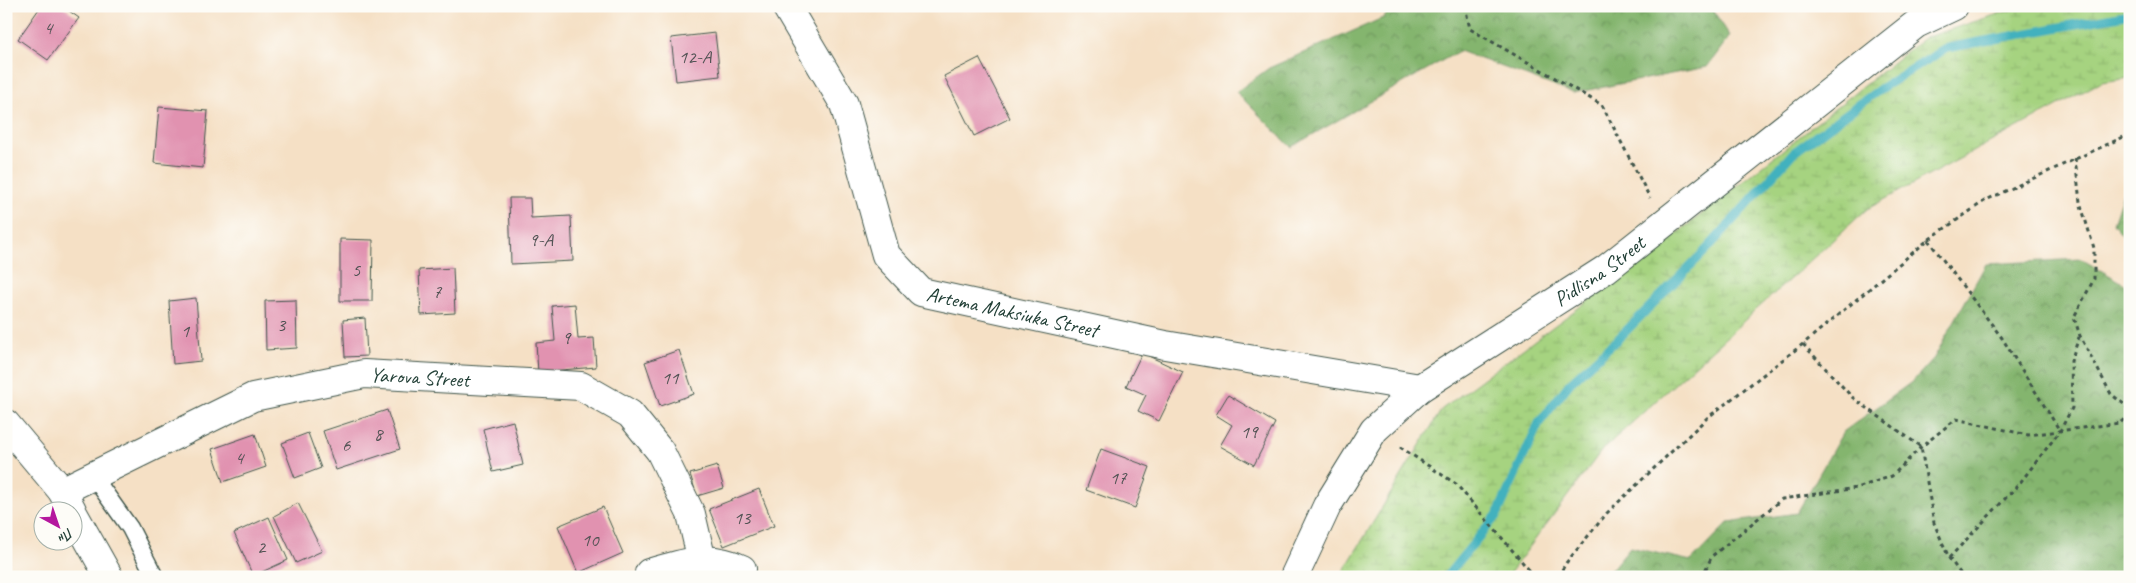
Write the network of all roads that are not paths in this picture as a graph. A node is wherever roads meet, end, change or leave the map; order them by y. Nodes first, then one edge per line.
1 (786, 6) edge
2 (1954, 6) edge
3 (1420, 388) junction
4 (6, 424) edge
5 (93, 476) junction
6 (66, 500) edge
7 (72, 500) edge
8 (82, 528) edge
9 (702, 561) junction
10 (742, 569) dead end
11 (649, 573) dead end
12 (109, 577) edge
13 (155, 577) edge
14 (1294, 577) edge

1 - 3 street, Artema Maksiuka Street
2 - 3 street, Pidlisna Street
3 - 14 street, Pidlisna Street
4 - 6 street
5 - 7 street, Yarova Street
5 - 9 street, Yarova Street
5 - 13 lane
8 - 12 street
9 - 10 street
9 - 11 street

